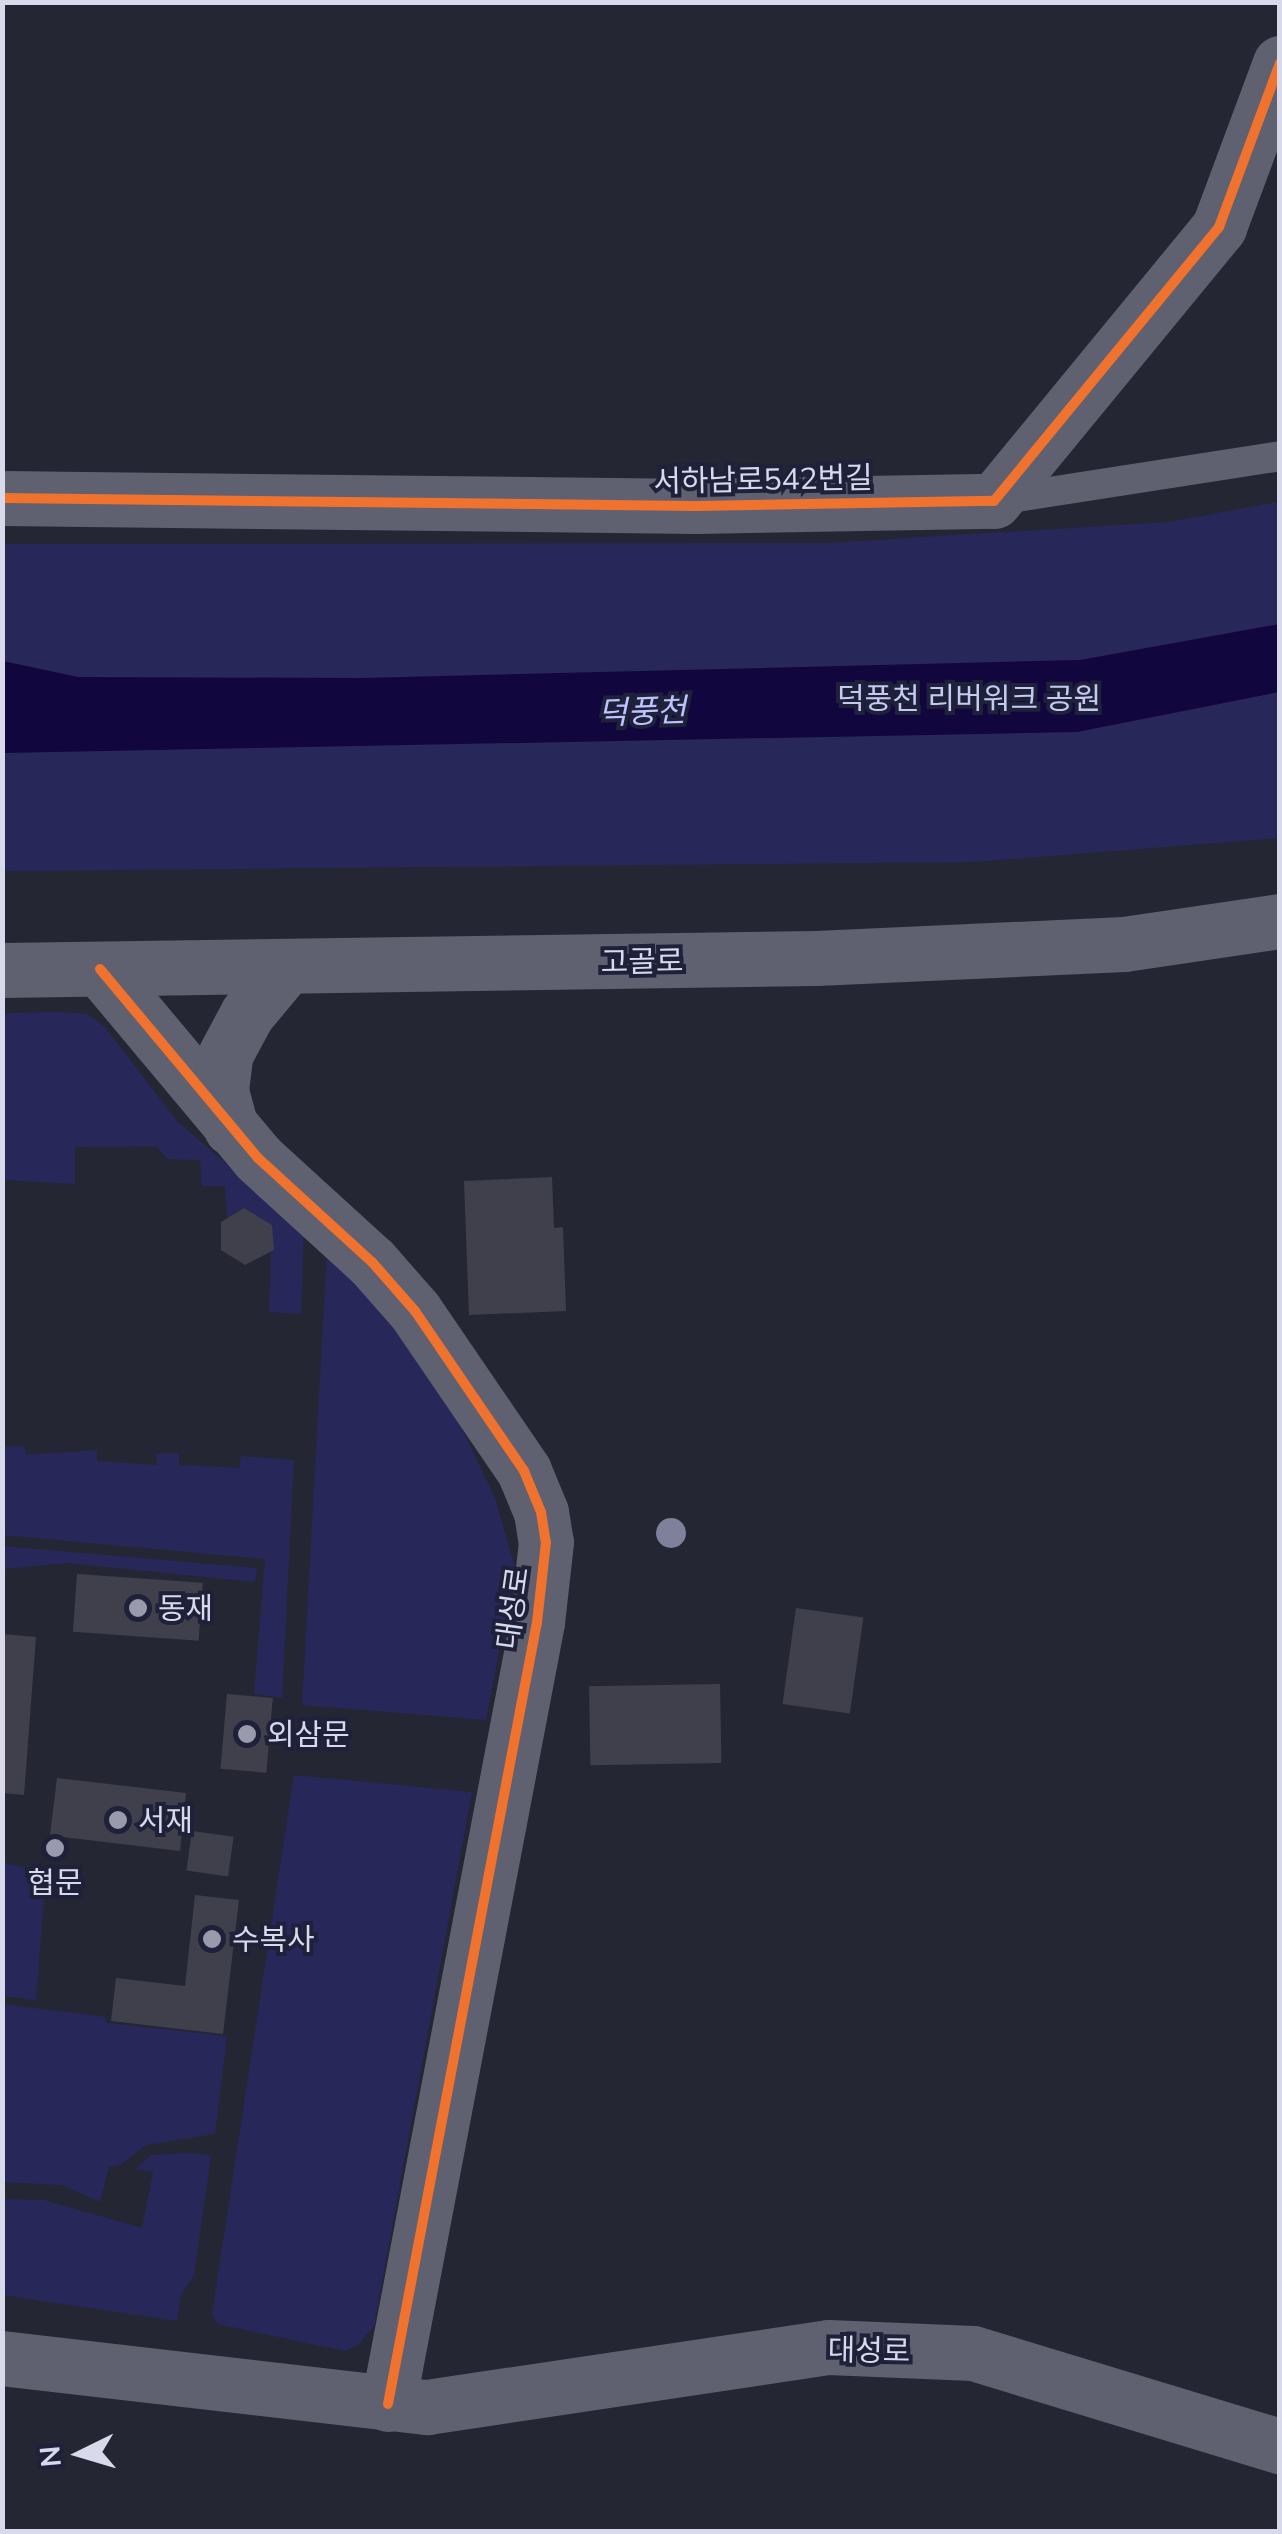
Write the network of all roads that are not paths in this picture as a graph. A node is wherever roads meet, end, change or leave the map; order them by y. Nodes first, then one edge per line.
1 (1280, 62) edge
2 (1280, 456) edge
3 (2, 498) edge
4 (994, 501) junction
5 (1280, 921) edge
6 (287, 966) junction
7 (100, 969) junction
8 (2, 970) edge
9 (231, 1128) junction
10 (2, 2358) edge
11 (388, 2404) junction
12 (1280, 2446) edge

1 - 4 street
2 - 4 lane
3 - 4 street, 서하남로542번길
5 - 6 street, 고골로
6 - 7 street, 고골로
6 - 9 street
7 - 8 street, 고골로
7 - 9 street, 대성로
9 - 11 street, 대성로
10 - 11 street, 대성로
11 - 12 street, 대성로

